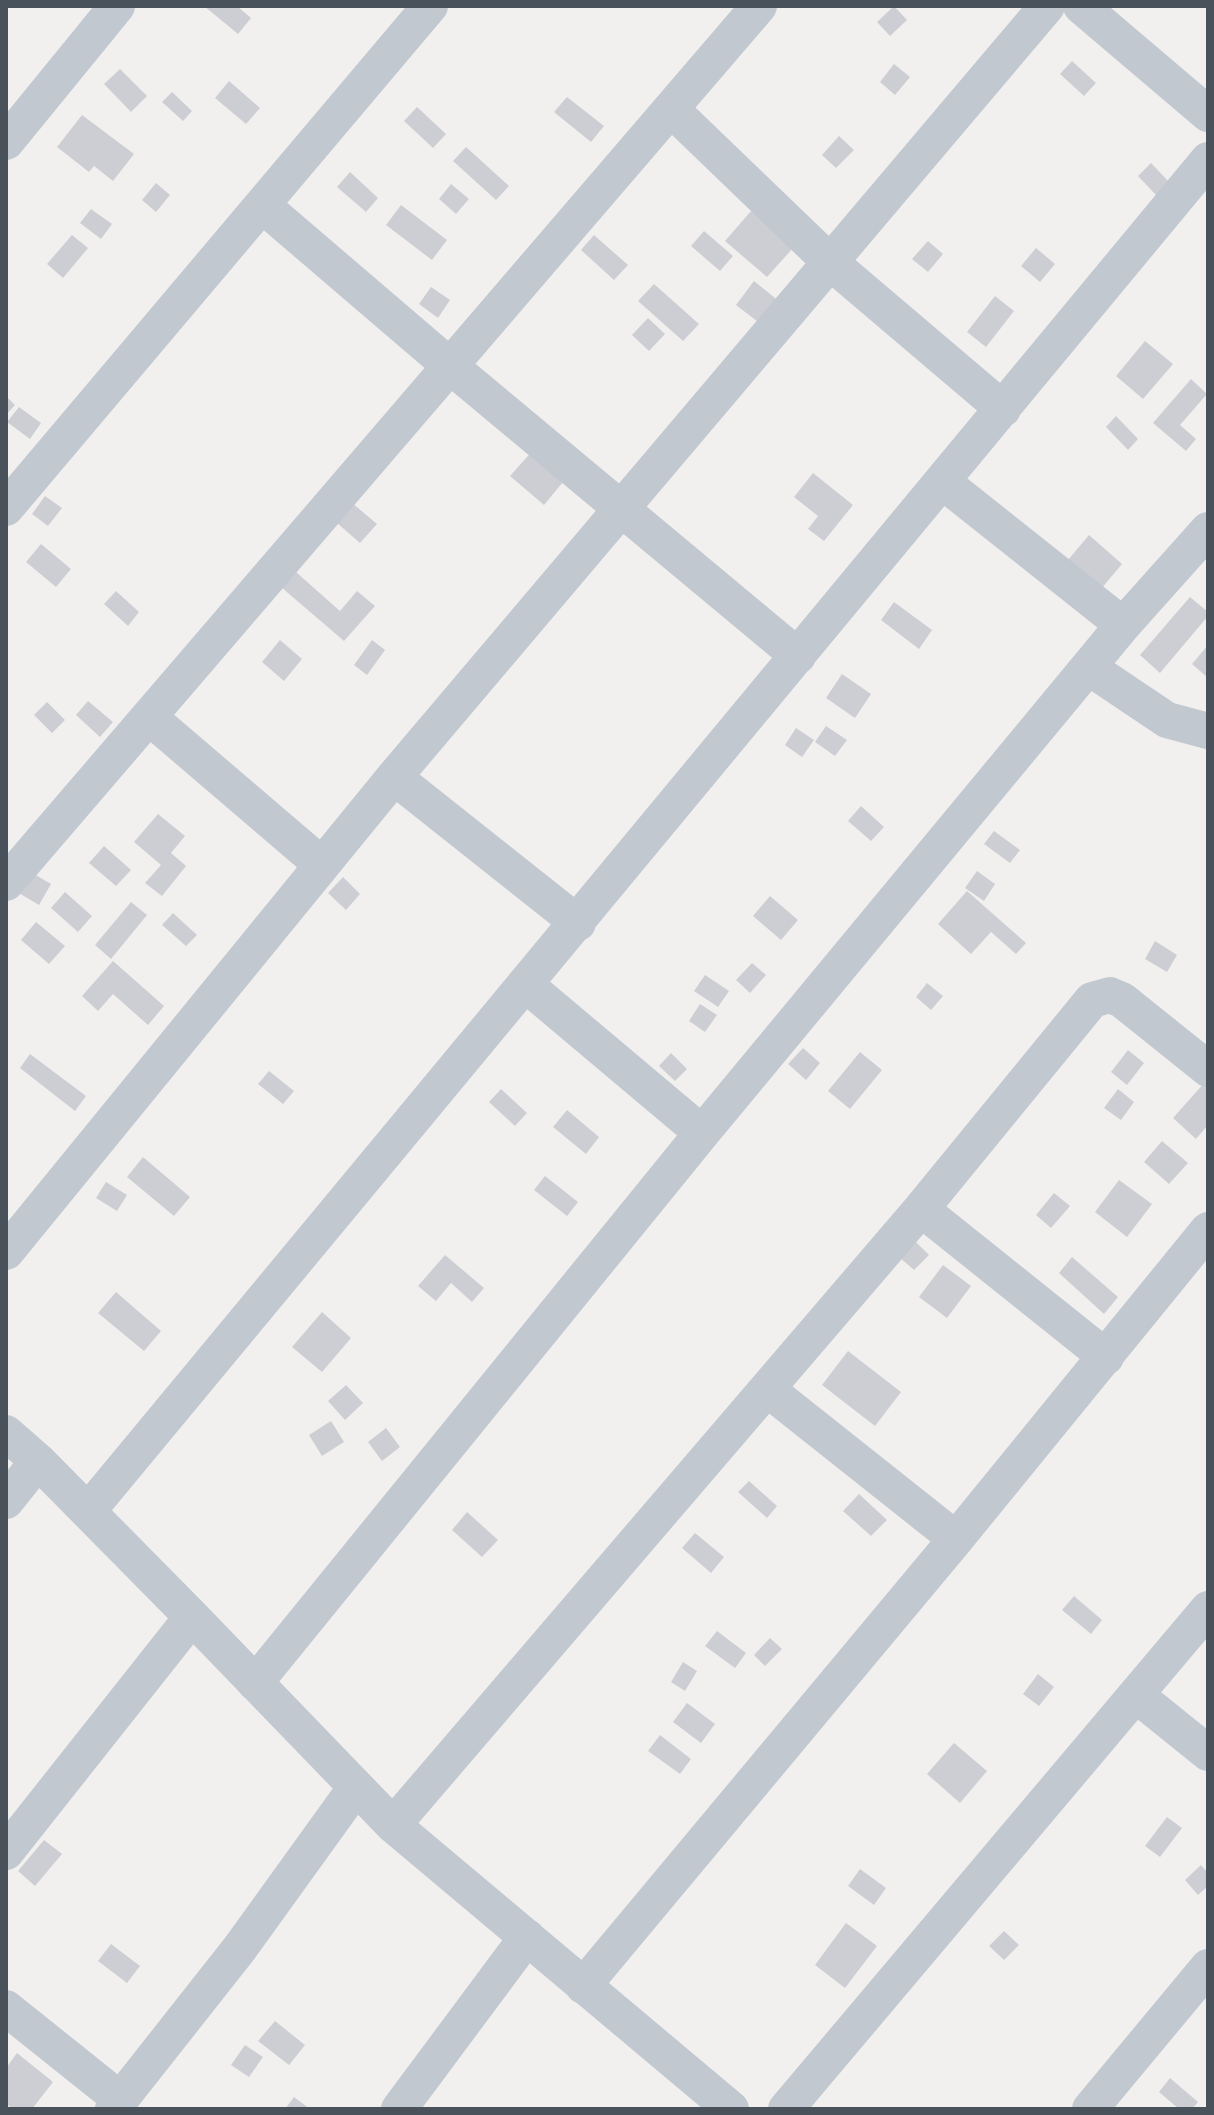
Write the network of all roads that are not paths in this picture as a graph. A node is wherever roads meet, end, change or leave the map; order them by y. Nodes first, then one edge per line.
1 (117, 6) edge
2 (430, 6) edge
3 (759, 6) edge
4 (1047, 6) edge
5 (1081, 6) edge
6 (671, 109) junction
7 (1208, 114) edge
8 (6, 142) edge
9 (1208, 160) edge
10 (262, 205) junction
11 (830, 262) junction
12 (450, 366) junction
13 (1003, 409) junction
14 (943, 482) junction
15 (6, 508) edge
16 (621, 509) junction
17 (1208, 530) edge
18 (1123, 625) junction
19 (798, 656) junction
20 (1088, 667) junction
21 (149, 717) junction
22 (1208, 731) edge
23 (394, 777) junction
24 (322, 865) junction
25 (6, 883) edge
26 (578, 923) junction
27 (525, 984) junction
28 (1208, 1069) edge
29 (702, 1133) junction
30 (921, 1209) junction
31 (1208, 1230) edge
32 (6, 1252) edge
33 (1106, 1357) junction
34 (767, 1389) junction
35 (6, 1433) edge
36 (38, 1461) junction
37 (6, 1501) edge
38 (88, 1511) junction
39 (956, 1539) junction
40 (1208, 1609) edge
41 (192, 1617) junction
42 (255, 1683) junction
43 (1136, 1695) junction
44 (1208, 1753) edge
45 (356, 1787) junction
46 (393, 1825) junction
47 (6, 1852) edge
48 (527, 1937) junction
49 (1208, 1967) edge
50 (583, 1986) junction
51 (6, 2008) edge
52 (710, 2102) edge
53 (117, 2104) edge
54 (399, 2109) edge
55 (786, 2109) edge
56 (1090, 2109) edge

1 - 8 street
2 - 10 street
3 - 6 street
4 - 11 street
5 - 7 street
6 - 11 street
6 - 12 street
9 - 13 street
10 - 12 street
10 - 15 street
11 - 13 street
11 - 16 street
12 - 16 street
12 - 21 street
13 - 14 street
14 - 18 street
14 - 19 street
16 - 19 street
16 - 23 street
17 - 18 street
18 - 20 street
19 - 26 street
20 - 22 street
20 - 29 street
21 - 24 street
21 - 25 street
23 - 24 street
23 - 26 street
24 - 32 street
26 - 27 street
27 - 29 street
27 - 38 street
28 - 30 street
29 - 42 street
30 - 33 street
30 - 34 street
31 - 33 street
33 - 39 street
34 - 39 street
34 - 46 street
35 - 36 street
36 - 37 street
36 - 38 street
38 - 41 street
39 - 50 street
40 - 43 street
41 - 42 street
41 - 47 street
42 - 45 street
43 - 44 street
43 - 55 street
45 - 46 street
45 - 53 street
46 - 48 street
48 - 50 street
48 - 54 street
49 - 56 street
50 - 52 street
51 - 53 street

